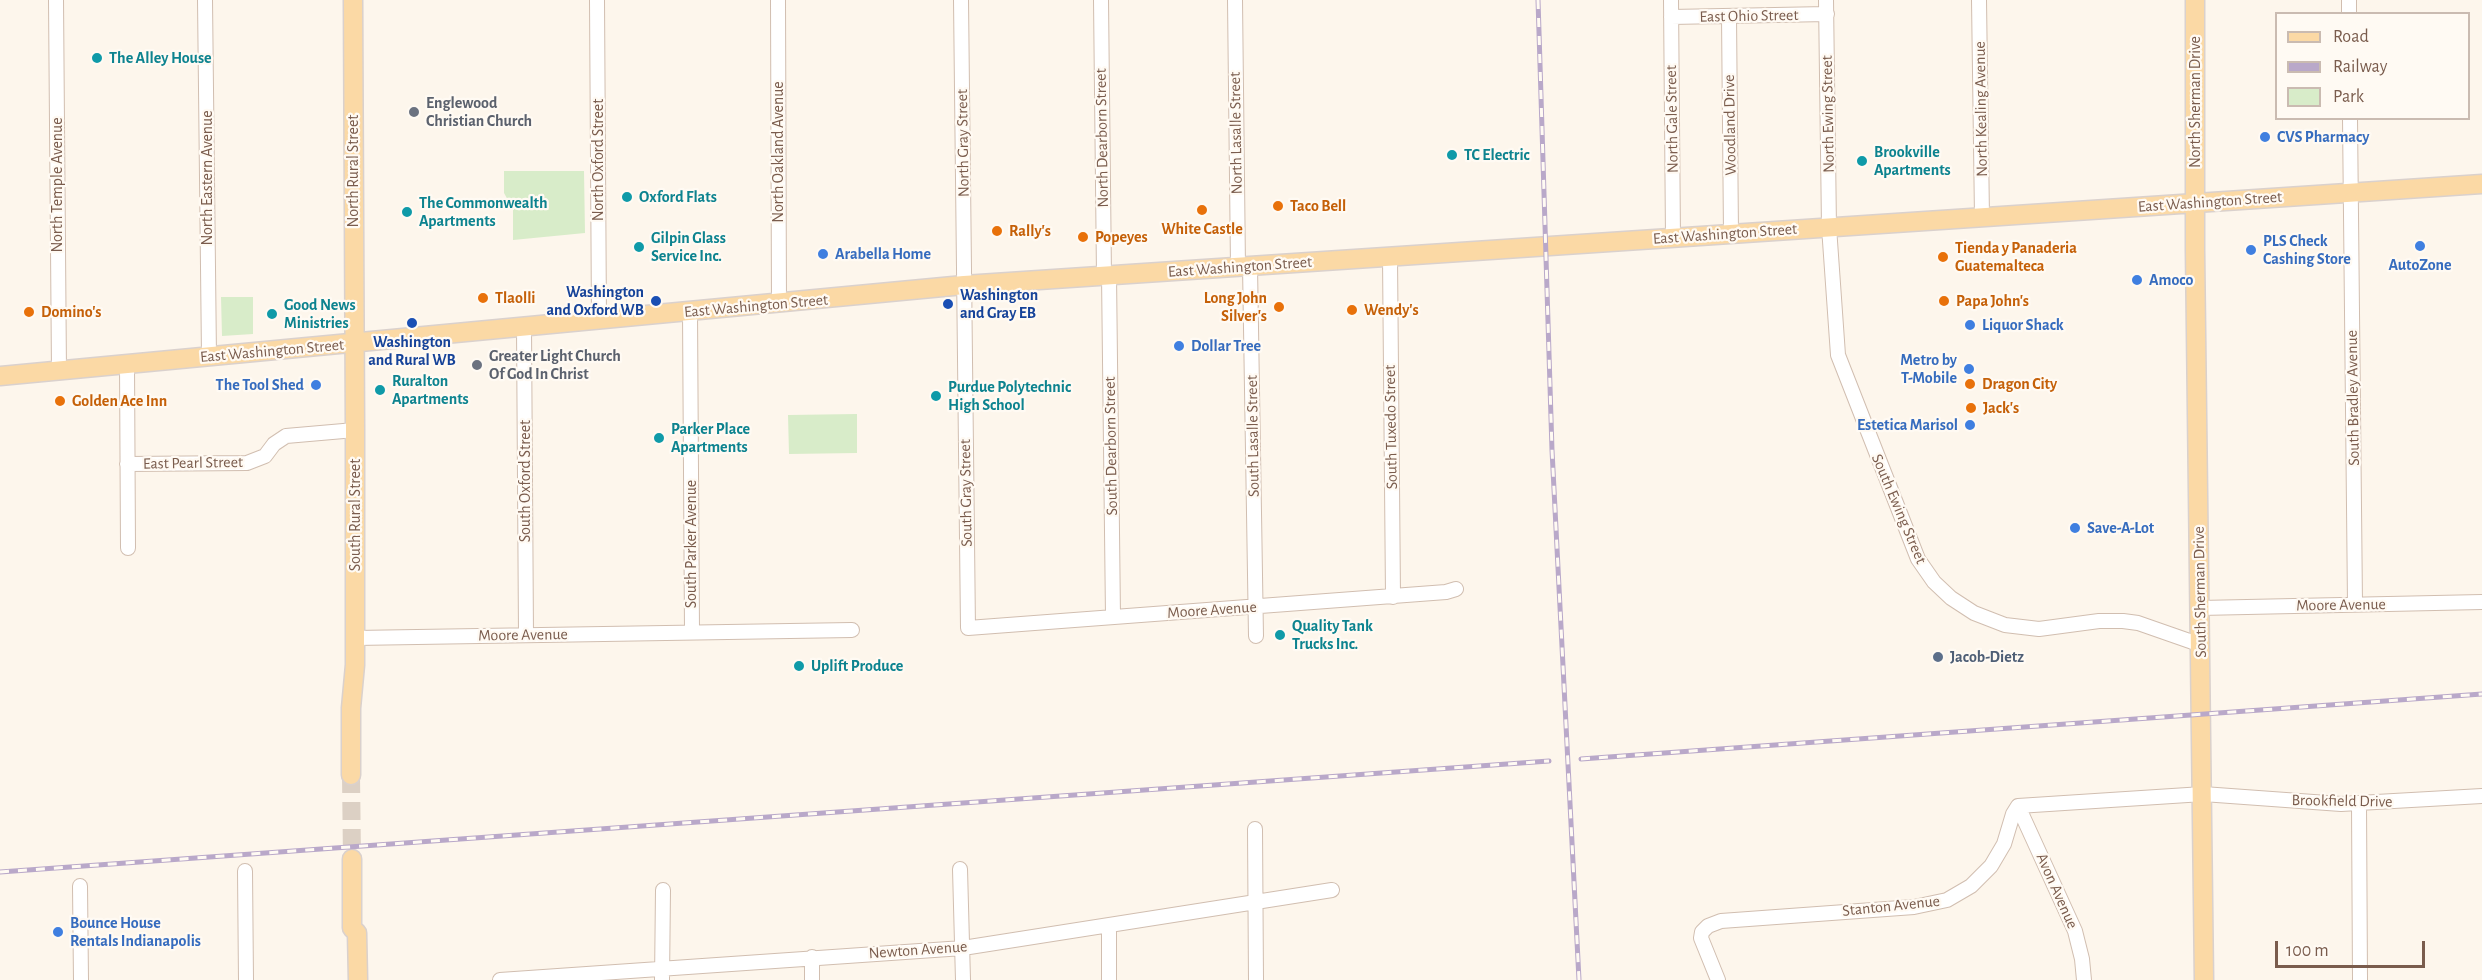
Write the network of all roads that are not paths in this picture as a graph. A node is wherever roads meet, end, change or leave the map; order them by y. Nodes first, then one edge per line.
1 (56, 0) edge
2 (205, 0) edge
3 (353, 0) edge
4 (597, 0) edge
5 (778, 0) edge
6 (961, 0) edge
7 (1101, 0) edge
8 (1235, 0) edge
9 (1671, 0) edge
10 (1826, 0) edge
11 (1979, 0) edge
12 (2195, 0) edge
13 (1827, 14) junction
14 (1729, 16) junction
15 (1671, 17) junction
16 (2350, 120) edge
17 (2482, 184) edge
18 (2351, 192) junction
19 (2195, 203) junction
20 (1982, 217) junction
21 (1829, 227) junction
22 (1731, 234) junction
23 (1673, 238) junction
24 (1390, 257) junction
25 (1244, 266) junction
26 (1107, 275) junction
27 (964, 285) junction
28 (780, 304) junction
29 (690, 312) junction
30 (599, 321) junction
31 (524, 327) junction
32 (355, 343) junction
33 (208, 356) junction
34 (127, 364) junction
35 (58, 371) junction
36 (0, 376) edge
37 (355, 430) junction
38 (127, 464) junction
39 (128, 548) dead end
40 (1456, 589) dead end
41 (1393, 597) junction
42 (2482, 602) edge
43 (2355, 604) junction
44 (1255, 607) junction
45 (2200, 608) junction
46 (1113, 617) junction
47 (968, 628) joint
48 (852, 630) dead end
49 (692, 631) junction
50 (526, 635) junction
51 (1256, 636) dead end
52 (355, 638) junction
53 (2201, 645) junction
54 (356, 776) tunnel mouth
55 (2203, 794) junction
56 (2482, 796) edge
57 (2359, 804) junction
58 (2018, 806) junction
59 (1255, 829) dead end
60 (356, 859) tunnel mouth
61 (960, 869) dead end
62 (245, 872) dead end
63 (80, 886) dead end
64 (663, 890) dead end
65 (1332, 890) dead end
66 (1255, 902) junction
67 (1109, 925) junction
68 (963, 948) junction
69 (812, 957) junction
70 (662, 974) edge
71 (81, 980) edge
72 (246, 980) edge
73 (358, 980) edge
74 (501, 980) edge
75 (511, 980) edge
76 (812, 980) edge
77 (963, 980) edge
78 (1109, 980) edge
79 (1256, 980) edge
80 (1718, 980) edge
81 (2084, 980) edge
82 (2204, 980) edge
83 (2360, 980) edge

1 - 35 street, North Temple Avenue
2 - 33 street, North Eastern Avenue
3 - 32 main road, North Rural Street
4 - 30 street, North Oxford Street
5 - 28 street, North Oakland Avenue
6 - 27 street, North Gray Street
7 - 26 street, North Dearborn Street
8 - 25 street, North Lasalle Street
9 - 15 street, North Gale Street
10 - 13 street, North Ewing Street
11 - 20 street, North Kealing Avenue
12 - 19 main road, North Sherman Drive
13 - 14 street, East Ohio Street
13 - 21 street, North Ewing Street
14 - 15 street, East Ohio Street
14 - 22 street, Woodland Drive
15 - 23 street, North Gale Street
16 - 18 street, South Bradley Avenue
17 - 18 main road, East Washington Street
18 - 19 main road, East Washington Street
18 - 43 street, South Bradley Avenue
19 - 20 main road, East Washington Street
19 - 45 main road, South Sherman Drive
20 - 21 main road, East Washington Street
21 - 22 main road, East Washington Street
21 - 53 street, South Ewing Street
22 - 23 main road, East Washington Street
23 - 24 main road, East Washington Street
24 - 25 main road, East Washington Street
24 - 41 street, South Tuxedo Street
25 - 26 main road, East Washington Street
25 - 44 street, South Lasalle Street
26 - 27 main road, East Washington Street
26 - 46 street, South Dearborn Street
27 - 28 main road, East Washington Street
27 - 47 street, South Gray Street
28 - 29 main road, East Washington Street
29 - 30 main road, East Washington Street
29 - 49 street, South Parker Avenue
30 - 31 main road, East Washington Street
31 - 32 main road, East Washington Street
31 - 50 street, South Oxford Street
32 - 33 main road, East Washington Street
32 - 37 main road, South Rural Street
33 - 34 main road, East Washington Street
34 - 35 main road, East Washington Street
34 - 38 street
35 - 36 main road, East Washington Street
37 - 38 street, East Pearl Street
37 - 52 main road, South Rural Street
38 - 39 street
40 - 41 street, Moore Avenue
41 - 44 street, Moore Avenue
42 - 43 street, Moore Avenue
43 - 45 street, Moore Avenue
44 - 46 street, Moore Avenue
44 - 51 street, South Lasalle Street
45 - 53 main road, South Sherman Drive
46 - 47 street, Moore Avenue
48 - 49 street, Moore Avenue
49 - 50 street, Moore Avenue
50 - 52 street, Moore Avenue
52 - 54 main road, South Rural Street
53 - 55 main road, South Sherman Drive
55 - 57 street, Brookfield Drive
55 - 58 street
55 - 82 main road, South Sherman Drive
56 - 57 street, Brookfield Drive
57 - 83 street
58 - 80 street, Stanton Avenue
58 - 81 street, Avon Avenue
59 - 66 street
60 - 73 main road
61 - 68 street
62 - 72 street
63 - 71 street
64 - 70 street
65 - 66 street, Newton Avenue
66 - 67 street, Newton Avenue
66 - 79 street
67 - 68 street, Newton Avenue
67 - 78 street
68 - 69 street, Newton Avenue
68 - 77 street
69 - 70 street, Newton Avenue
69 - 76 street
70 - 75 street, Newton Avenue
74 - 75 street, Newton Avenue

